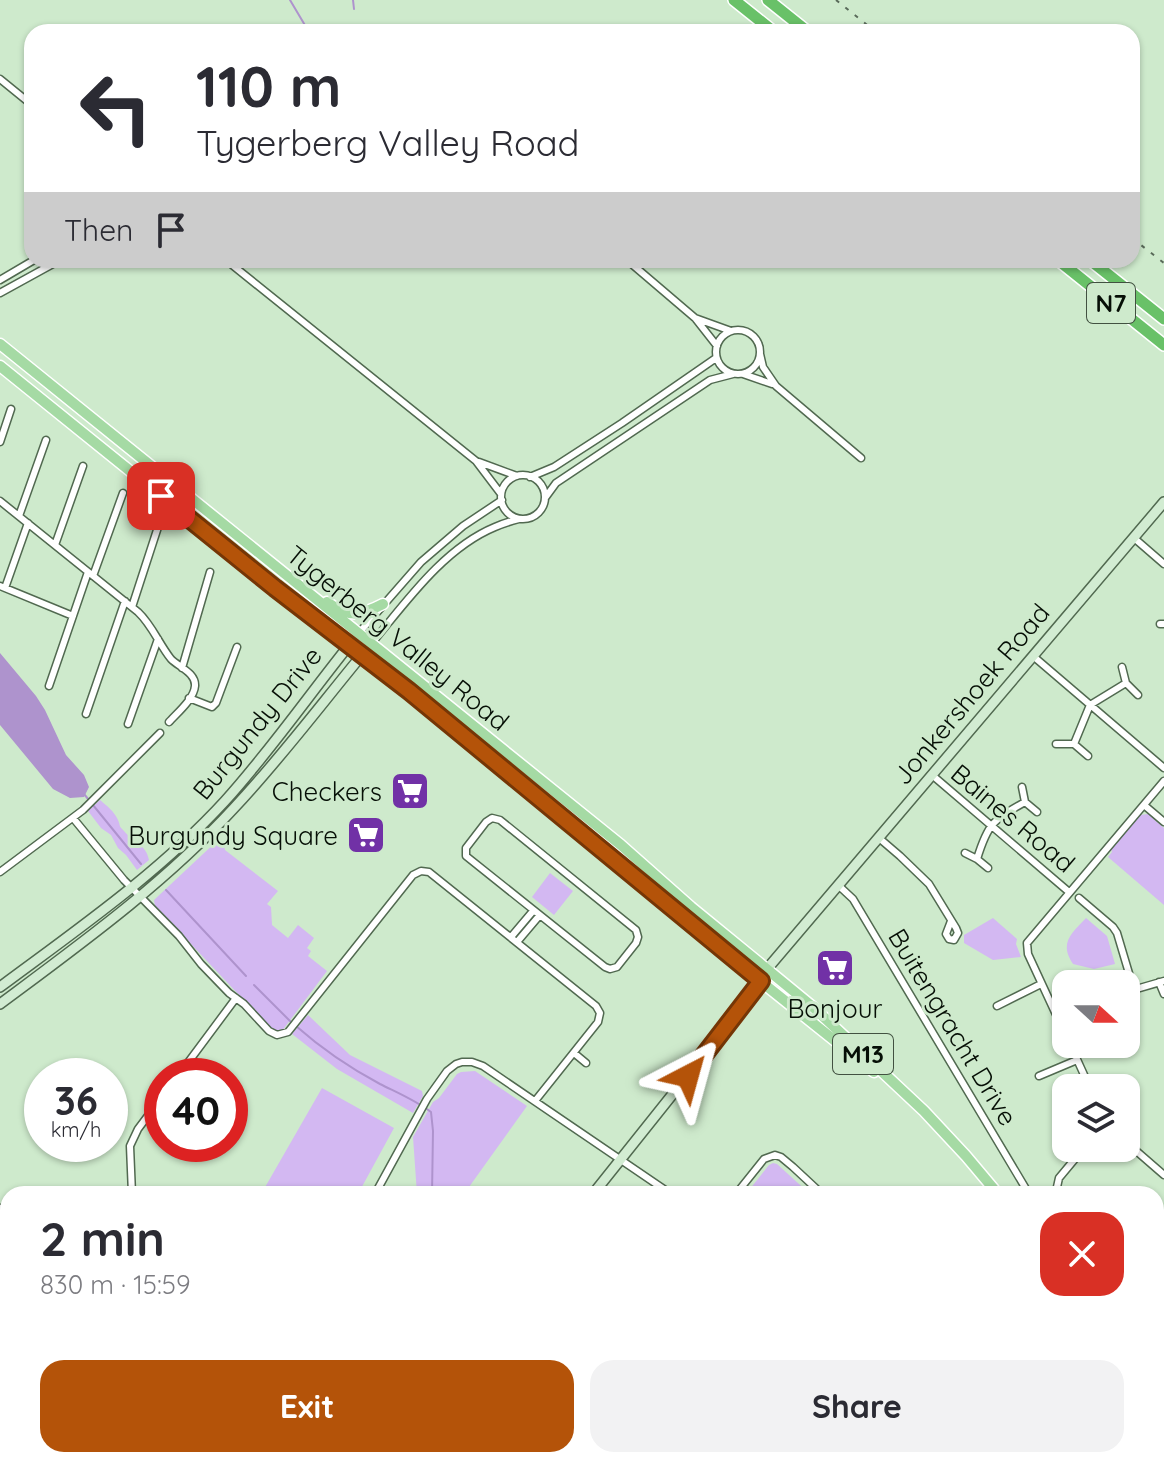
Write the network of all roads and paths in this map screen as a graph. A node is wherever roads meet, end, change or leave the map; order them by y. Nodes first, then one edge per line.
1 (734, 0) edge
2 (768, 0) edge
3 (764, 24) edge
4 (798, 24) edge
5 (0, 79) edge
6 (24, 98) edge
7 (24, 266) edge
8 (45, 268) edge
9 (236, 268) edge
10 (636, 268) edge
11 (1068, 268) edge
12 (1100, 268) edge
13 (0, 280) edge
14 (0, 293) edge
15 (695, 318) junction
16 (1164, 319) edge
17 (731, 331) junction
18 (0, 344) edge
19 (1164, 345) edge
20 (717, 346) junction
21 (760, 354) junction
22 (716, 358) junction
23 (0, 366) edge
24 (733, 374) junction
25 (743, 374) junction
26 (776, 386) junction
27 (11, 409) dead end
28 (46, 440) dead end
29 (0, 442) edge
30 (861, 458) dead end
31 (476, 461) junction
32 (83, 466) dead end
33 (517, 476) junction
34 (530, 477) junction
35 (123, 493) dead end
36 (502, 497) junction
37 (545, 498) junction
38 (0, 501) edge
39 (1164, 502) edge
40 (19, 516) junction
41 (519, 519) junction
42 (28, 523) junction
43 (158, 527) dead end
44 (1134, 538) junction
45 (55, 545) junction
46 (1164, 564) edge
47 (210, 572) dead end
48 (91, 574) junction
49 (285, 576) junction
50 (2, 587) edge
51 (125, 601) junction
52 (383, 604) junction
53 (132, 607) junction
54 (73, 616) junction
55 (358, 634) junction
56 (158, 639) junction
57 (371, 644) junction
58 (350, 645) junction
59 (237, 647) dead end
60 (362, 654) junction
61 (1032, 656) junction
62 (1122, 667) dead end
63 (182, 668) junction
64 (1126, 683) junction
65 (49, 686) dead end
66 (1138, 695) dead end
67 (189, 698) junction
68 (1090, 705) junction
69 (86, 714) dead end
70 (169, 722) dead end
71 (128, 724) dead end
72 (160, 733) dead end
73 (1056, 744) dead end
74 (1074, 744) junction
75 (1088, 756) dead end
76 (1164, 768) edge
77 (931, 775) junction
78 (1164, 781) edge
79 (1022, 787) dead end
80 (1025, 802) junction
81 (1144, 805) junction
82 (1037, 812) dead end
83 (73, 818) junction
84 (1164, 822) edge
85 (991, 826) junction
86 (879, 838) junction
87 (965, 853) dead end
88 (977, 859) junction
89 (988, 868) dead end
90 (0, 872) edge
91 (838, 885) junction
92 (132, 887) junction
93 (1069, 892) junction
94 (140, 896) junction
95 (1079, 898) dead end
96 (536, 913) junction
97 (951, 921) dead end
98 (514, 940) junction
99 (767, 969) junction
100 (1125, 970) edge
101 (761, 981) junction
102 (1161, 981) edge
103 (1041, 984) junction
104 (0, 987) edge
105 (1140, 988) edge
106 (1164, 994) edge
107 (236, 998) junction
108 (1, 1001) edge
109 (997, 1006) dead end
110 (1052, 1007) edge
111 (574, 1053) junction
112 (191, 1058) edge
113 (1077, 1060) joint
114 (586, 1063) dead end
115 (1084, 1074) edge
116 (1039, 1076) dead end
117 (535, 1101) junction
118 (914, 1101) junction
119 (144, 1121) edge
120 (1140, 1154) edge
121 (621, 1159) junction
122 (1073, 1162) edge
123 (1164, 1175) edge
124 (132, 1186) edge
125 (379, 1186) edge
126 (599, 1186) edge
127 (660, 1186) edge
128 (742, 1186) edge
129 (813, 1186) edge
130 (991, 1186) edge
131 (1024, 1186) edge
132 (1058, 1186) edge

1 - 3 highway
2 - 4 highway
5 - 6 street
7 - 13 street
8 - 14 street
9 - 31 street
10 - 15 street
11 - 19 highway, N7
12 - 16 highway, N7
15 - 17 street
15 - 20 street
17 - 20 street
17 - 21 street
18 - 49 main road, Tygerberg Valley Road / M13
20 - 22 street
21 - 25 street
21 - 26 street
22 - 24 street
22 - 34 street
23 - 58 main road, Tygerberg Valley Road / M13
24 - 25 street
24 - 37 street
25 - 26 street
26 - 30 street
27 - 29 street
28 - 40 street
31 - 33 street
31 - 36 street
32 - 45 street
33 - 34 street
33 - 36 street
34 - 37 street
35 - 48 street
36 - 41 street
36 - 52 street
37 - 41 street
38 - 40 street
39 - 44 main road, Jonkershoek Road
40 - 42 street
41 - 57 street
42 - 45 street
42 - 50 street
43 - 53 street
44 - 46 street
44 - 61 main road, Jonkershoek Road
45 - 48 street
47 - 63 street
48 - 51 street
48 - 54 street
49 - 52 main road
49 - 55 main road, Tygerberg Valley Road / M13
50 - 54 street
51 - 53 street
51 - 69 street
52 - 55 street
53 - 56 street
54 - 65 street
55 - 57 main road, Tygerberg Valley Road / M13
55 - 58 main road, Burgundy Drive
56 - 63 street
56 - 71 street
57 - 60 main road, Burgundy Drive
57 - 99 main road, Tygerberg Valley Road / M13
58 - 60 main road, Tygerberg Valley Road / M13
58 - 92 main road, Burgundy Drive
59 - 67 street
60 - 94 main road, Burgundy Drive
60 - 101 main road, Tygerberg Valley Road / M13
61 - 68 street
61 - 77 main road, Jonkershoek Road
62 - 64 street
63 - 67 street
64 - 66 street
64 - 68 street
67 - 70 street
68 - 74 street
68 - 76 street
72 - 83 street
73 - 74 street
74 - 75 street
77 - 85 street, Baines Road
77 - 86 main road, Jonkershoek Road
78 - 81 street
79 - 80 street
80 - 82 street
80 - 85 street
81 - 84 street
81 - 93 street
83 - 90 street
83 - 92 street
85 - 88 street
85 - 93 street, Baines Road
86 - 91 main road, Jonkershoek Road
86 - 97 street
87 - 88 street
88 - 89 street
91 - 99 main road, Jonkershoek Road
91 - 131 street, Buitengracht Drive
92 - 94 street
92 - 104 main road, Burgundy Drive
93 - 103 street
94 - 107 street
94 - 108 main road, Burgundy Drive
95 - 100 street
96 - 96 street
96 - 98 street
98 - 107 street
98 - 111 street
99 - 101 main road
99 - 118 main road, Tygerberg Valley Road / M13
101 - 118 main road, Tygerberg Valley Road / M13
101 - 121 main road
102 - 105 street
102 - 106 street
103 - 109 street
103 - 110 street
107 - 112 street
111 - 114 street
111 - 117 street
113 - 115 street
113 - 116 street
117 - 121 street
117 - 125 street
118 - 130 main road, Tygerberg Valley Road / M13
119 - 124 street
120 - 123 street
121 - 126 main road
121 - 127 street
122 - 132 street
128 - 129 street

